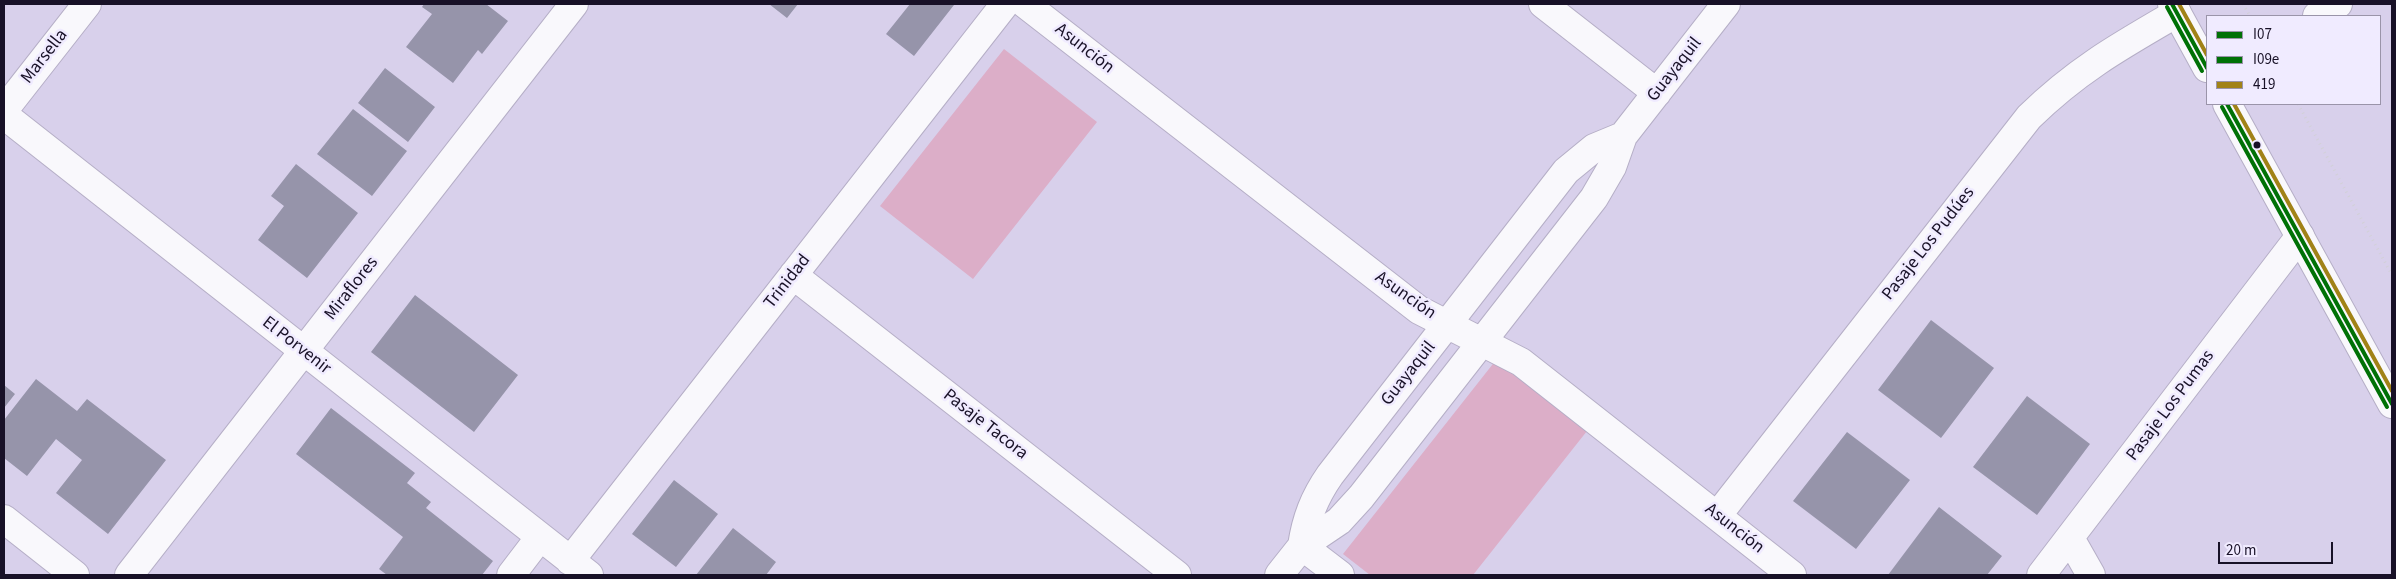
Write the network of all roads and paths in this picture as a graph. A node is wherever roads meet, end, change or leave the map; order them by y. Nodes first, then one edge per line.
1 (86, 4) edge
2 (1005, 4) edge
3 (1025, 4) edge
4 (1543, 4) edge
5 (1726, 4) edge
6 (2243, 4) edge
7 (2338, 4) edge
8 (565, 7) edge
9 (2175, 8) edge
10 (2249, 15) edge
11 (2319, 15) edge
12 (2206, 66) edge
13 (1657, 92) junction
14 (2228, 105) edge
15 (2299, 105) edge
16 (4, 110) edge
17 (4, 115) edge
18 (1623, 136) junction
19 (2300, 236) junction
20 (793, 275) junction
21 (2392, 275) edge
22 (1447, 324) junction
23 (1482, 342) junction
24 (303, 352) junction
25 (2392, 404) edge
26 (1717, 516) junction
27 (4, 519) edge
28 (540, 537) junction
29 (2070, 538) junction
30 (1302, 546) junction
31 (579, 568) edge
32 (76, 575) edge
33 (129, 575) edge
34 (511, 575) edge
35 (1177, 575) edge
36 (1279, 575) edge
37 (1340, 575) edge
38 (1792, 575) edge
39 (2041, 575) edge
40 (2091, 575) edge

1 - 16 street, Marsella
2 - 20 street, Trinidad
3 - 22 street, Asunción
4 - 13 street
5 - 13 street, Guayaquil
6 - 10 path
7 - 11 street
8 - 24 street, Miraflores
9 - 12 street
9 - 26 street, Pasaje Los Pudúes
13 - 18 street, Guayaquil
14 - 19 street
15 - 21 path
17 - 24 street, El Porvenir
18 - 22 street, Guayaquil
18 - 23 street, Guayaquil
19 - 25 street
19 - 29 street, Pasaje Los Pumas
20 - 31 street, Trinidad
20 - 35 street, Pasaje Tacora
22 - 23 street, Asunción
22 - 30 street, Guayaquil
23 - 26 street, Asunción
23 - 30 street, Guayaquil
24 - 28 street, El Porvenir
24 - 33 street, Miraflores
26 - 38 street, Asunción
27 - 32 street
28 - 31 street, El Porvenir
28 - 34 street
29 - 39 street, Pasaje Los Pumas
29 - 40 street
30 - 36 street, Guayaquil
30 - 37 street

